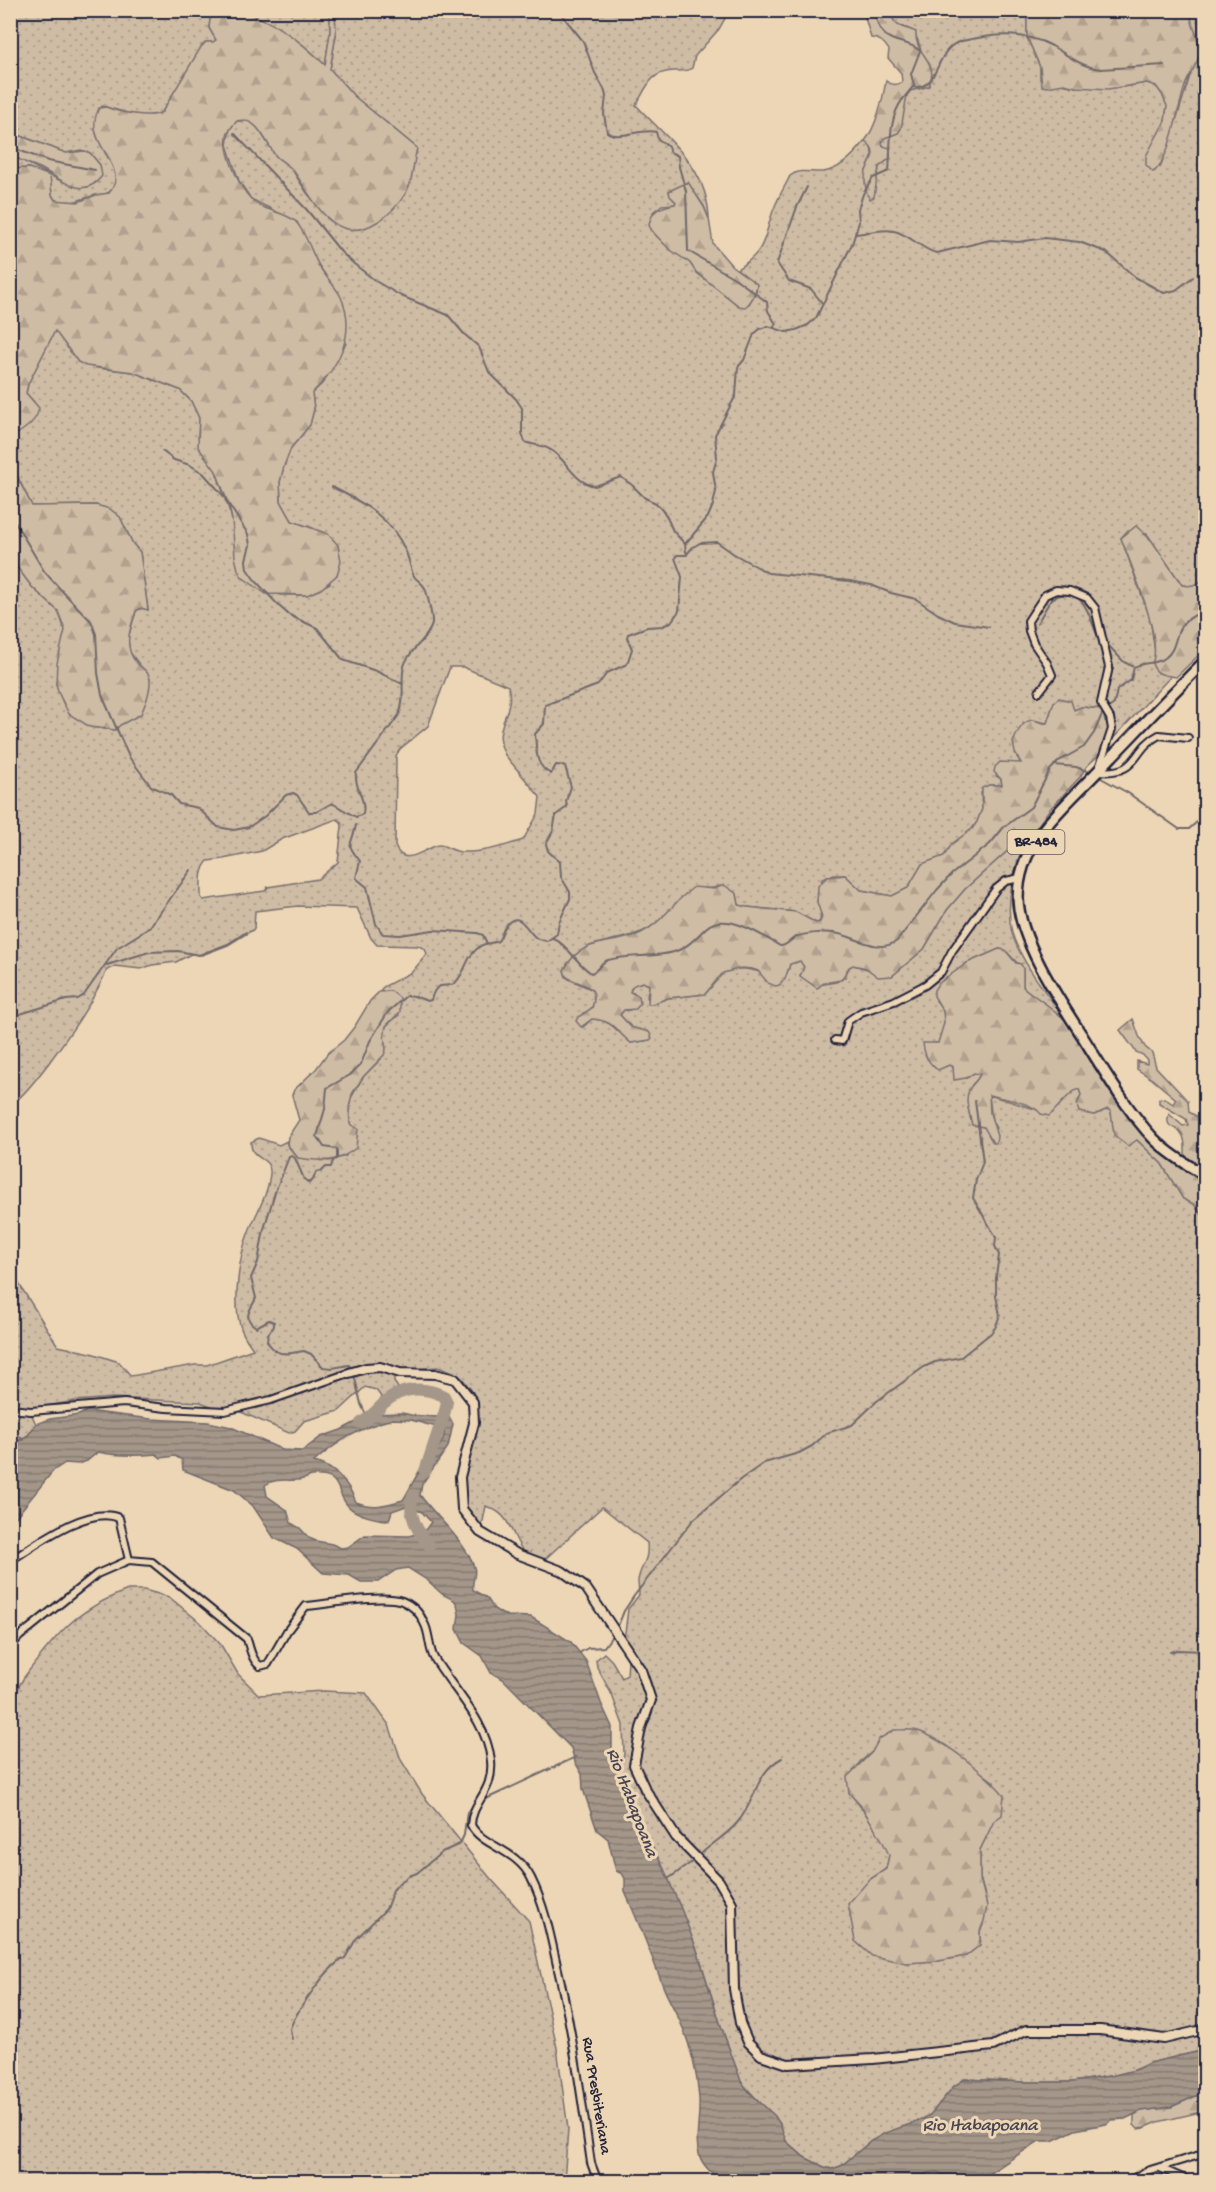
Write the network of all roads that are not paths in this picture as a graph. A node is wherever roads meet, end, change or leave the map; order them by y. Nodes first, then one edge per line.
1 (1206, 660) edge
2 (1039, 692) dead end
3 (1188, 738) dead end
4 (1098, 771) junction
5 (1020, 878) junction
6 (835, 1040) dead end
7 (1206, 1176) edge
8 (353, 1372) joint
9 (10, 1409) edge
10 (129, 1560) junction
11 (10, 1561) edge
12 (10, 1647) edge
13 (1206, 2029) edge
14 (1206, 2152) edge
15 (1159, 2167) junction
16 (598, 2181) edge
17 (1127, 2181) edge
18 (1192, 2181) edge

1 - 4 main road, BR-484
2 - 4 street
3 - 4 street
4 - 5 main road, BR-484
5 - 6 street
5 - 7 main road, BR-484
8 - 9 street
8 - 13 street
10 - 11 street
10 - 12 street
10 - 16 street, Rua Presbiteriana
14 - 15 street
15 - 17 street
15 - 18 street

